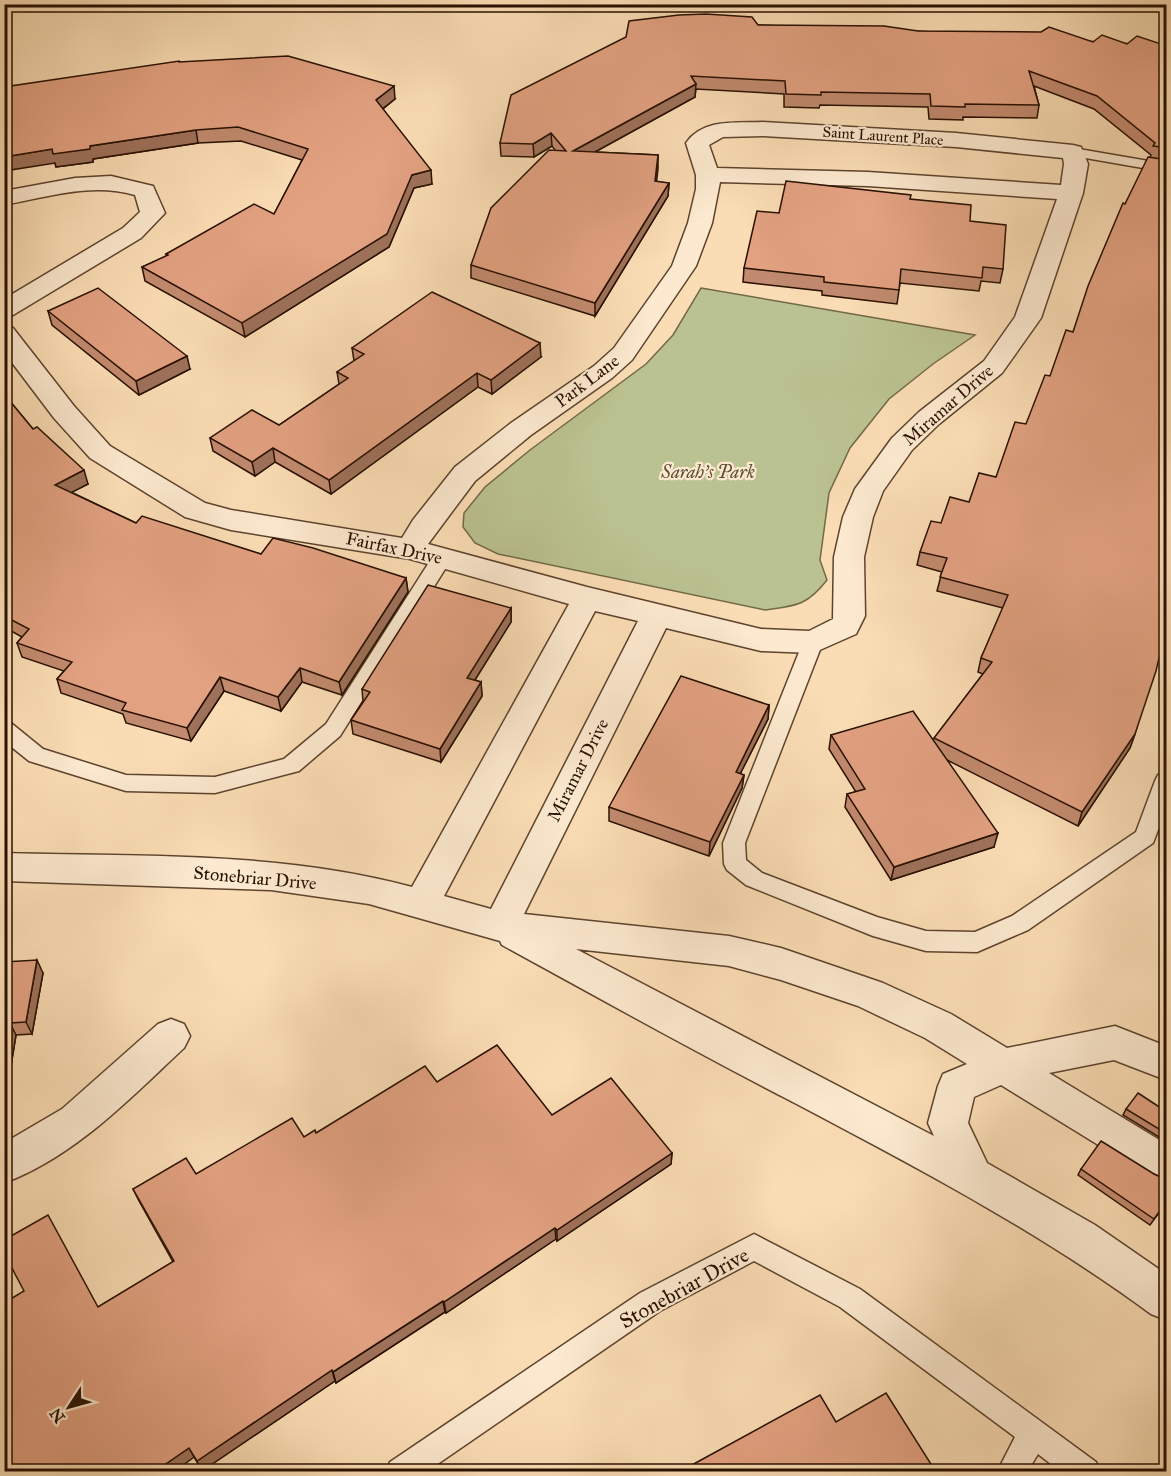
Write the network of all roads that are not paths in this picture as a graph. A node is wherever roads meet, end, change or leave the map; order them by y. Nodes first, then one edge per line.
1 (697, 143) joint
2 (1072, 152) junction
3 (1167, 168) edge
4 (708, 175) junction
5 (1071, 193) junction
6 (4, 198) edge
7 (4, 310) edge
8 (4, 334) edge
9 (410, 549) junction
10 (442, 558) junction
11 (587, 598) junction
12 (657, 615) junction
13 (845, 626) joint
14 (813, 642) junction
15 (4, 729) edge
16 (1167, 781) edge
17 (4, 867) edge
18 (421, 904) junction
19 (500, 926) junction
20 (171, 1036) dead end
21 (1167, 1063) edge
22 (1002, 1066) junction
23 (4, 1165) edge
24 (1167, 1165) edge
25 (972, 1174) junction
26 (1167, 1299) edge
27 (1034, 1433) junction
28 (400, 1472) edge
29 (1011, 1472) edge
30 (1086, 1472) edge

1 - 2 street, Saint Laurent Place
1 - 4 street, Park Lane
2 - 3 lane
2 - 5 street, Miramar Drive
4 - 5 street
4 - 9 street, Park Lane
5 - 13 street, Miramar Drive
6 - 7 street
8 - 9 street, Fairfax Drive
9 - 10 street, Fairfax Drive
10 - 11 street, Fairfax Drive
10 - 15 lane
11 - 12 street, Fairfax Drive
11 - 18 street
12 - 14 street, Fairfax Drive
12 - 19 street, Miramar Drive
13 - 14 street, Fairfax Drive
14 - 16 lane
17 - 18 street, Stonebriar Drive
18 - 19 street, Stonebriar Drive
19 - 22 street, Stonebriar Drive
19 - 25 street, Stonebriar Drive
20 - 23 street
21 - 22 street
22 - 24 street, Stonebriar Drive
22 - 25 street
25 - 26 street, Stonebriar Drive
27 - 28 lane, Stonebriar Drive
27 - 29 lane
27 - 30 lane, Stonebriar Drive

